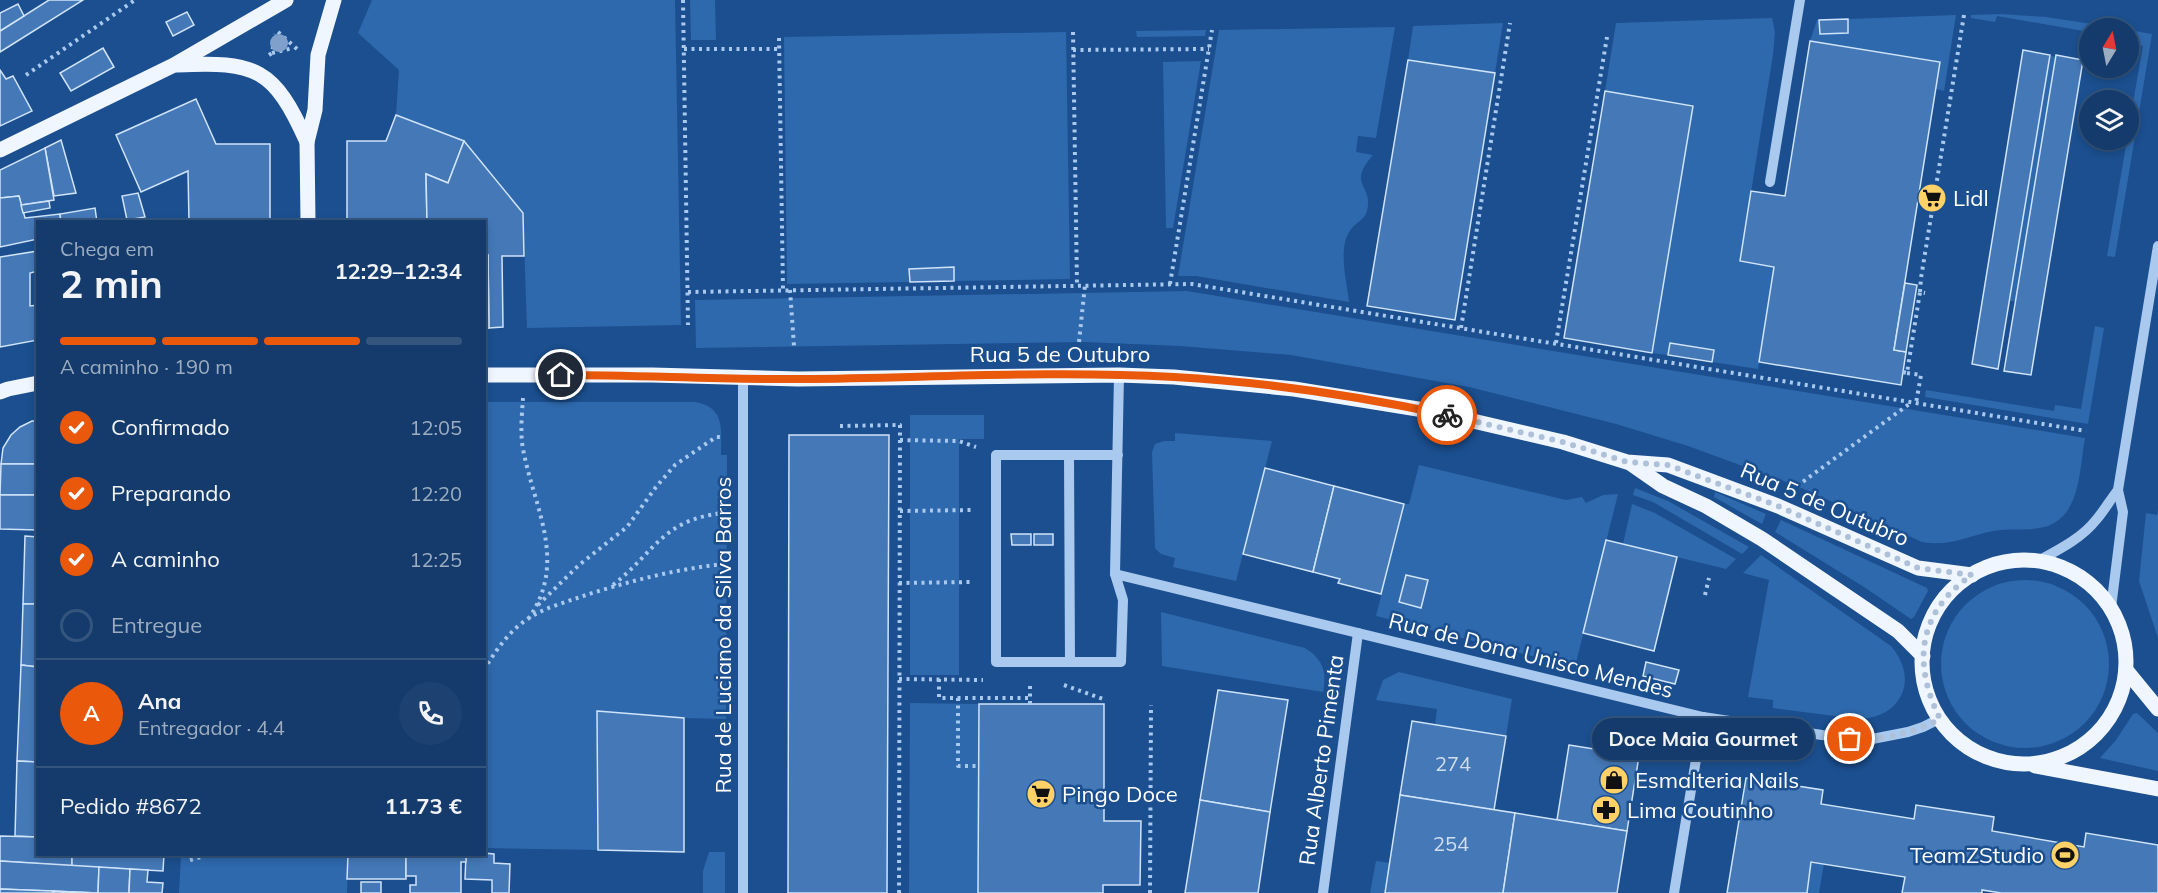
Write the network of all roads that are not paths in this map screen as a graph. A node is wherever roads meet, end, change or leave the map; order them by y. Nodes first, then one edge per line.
1 (286, 0) edge
2 (334, 0) edge
3 (1800, 0) edge
4 (174, 65) junction
5 (307, 142) junction
6 (0, 150) edge
7 (1770, 182) dead end
8 (308, 220) edge
9 (2158, 246) edge
10 (486, 375) edge
11 (1119, 375) junction
12 (742, 378) junction
13 (36, 382) edge
14 (0, 392) edge
15 (1069, 455) junction
16 (1118, 455) junction
17 (1627, 462) junction
18 (2118, 490) junction
19 (2037, 561) junction
20 (1115, 574) junction
21 (1972, 575) junction
22 (2111, 608) junction
23 (1358, 633) junction
24 (1923, 656) junction
25 (1070, 662) junction
26 (2126, 670) junction
27 (2158, 709) edge
28 (1703, 717) junction
29 (1940, 719) junction
30 (2018, 763) junction
31 (2158, 789) edge
32 (743, 893) edge
33 (1323, 893) edge
34 (1674, 893) edge

1 - 4 main road
2 - 5 main road
3 - 7 street
4 - 5 main road
4 - 6 main road
5 - 8 main road
9 - 18 street
10 - 12 main road, Rua 5 de Outubro
11 - 12 main road, Rua 5 de Outubro
11 - 16 street
11 - 17 main road, Rua 5 de Outubro
12 - 32 street, Rua de Luciano da Silva Barros
13 - 14 main road
15 - 16 street
15 - 25 street
15 - 25 street
16 - 20 street
17 - 21 main road, Rua 5 de Outubro
17 - 24 main road, Rua 5 de Outubro
18 - 19 street
18 - 22 street
19 - 21 main road, Rua 5 de Outubro
19 - 22 main road, Rua 5 de Outubro
20 - 23 street, Rua de Dona Unisco Mendes
20 - 25 street
21 - 24 main road, Rua 5 de Outubro
22 - 26 main road, Rua 5 de Outubro
23 - 28 street, Rua de Dona Unisco Mendes
23 - 33 street, Rua Alberto Pimenta
24 - 29 main road, Rua 5 de Outubro
26 - 27 main road
26 - 30 main road, Rua 5 de Outubro
28 - 29 street, Rua de Dona Unisco Mendes
28 - 34 street
29 - 30 main road, Rua 5 de Outubro
30 - 31 main road, Rua 5 de Outubro

